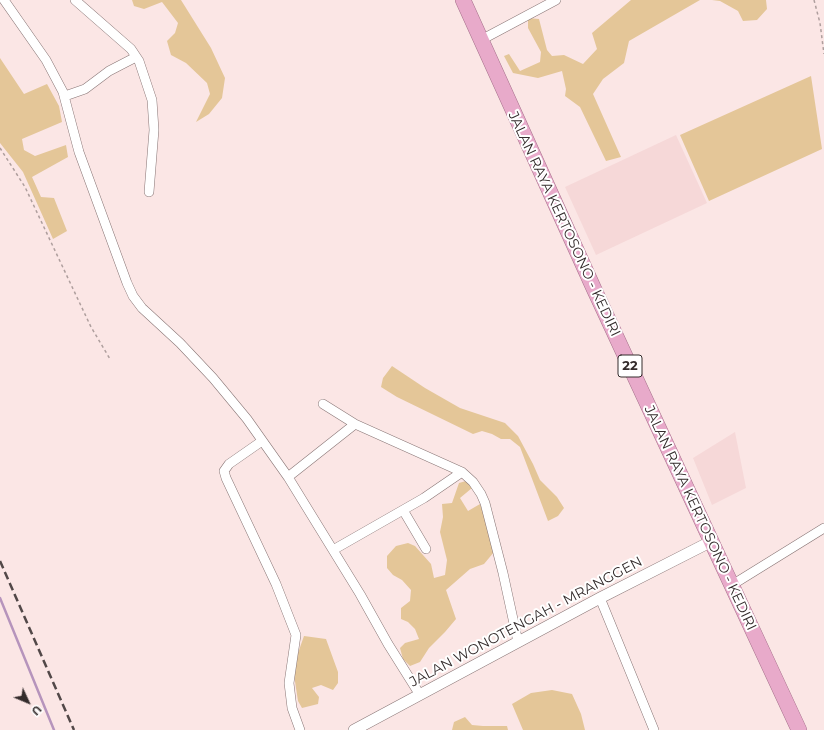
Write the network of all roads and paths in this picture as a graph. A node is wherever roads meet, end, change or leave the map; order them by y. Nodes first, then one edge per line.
1 (4, 0) edge
2 (75, 0) edge
3 (463, 0) edge
4 (556, 0) edge
5 (814, 0) edge
6 (481, 40) junction
7 (824, 54) edge
8 (136, 57) junction
9 (65, 96) junction
10 (0, 148) edge
11 (149, 192) dead end
12 (110, 359) dead end
13 (324, 404) dead end
14 (355, 424) junction
15 (262, 441) junction
16 (462, 472) junction
17 (288, 478) junction
18 (404, 510) junction
19 (824, 528) edge
20 (712, 541) junction
21 (426, 549) dead end
22 (333, 550) junction
23 (732, 585) junction
24 (600, 598) junction
25 (518, 642) junction
26 (420, 695) junction
27 (300, 730) edge
28 (354, 730) edge
29 (654, 730) edge
30 (799, 730) edge

1 - 9 street
2 - 8 street
3 - 6 highway, JALAN RAYA KERTOSONO - KEDIRI / 22
4 - 6 street
5 - 7 path
6 - 20 highway, JALAN RAYA KERTOSONO - KEDIRI / 22
8 - 9 street
8 - 11 street
9 - 15 street
10 - 12 path
13 - 14 street
14 - 16 street
14 - 17 street
15 - 17 street
15 - 27 street
16 - 18 street
16 - 25 street
17 - 22 street
18 - 21 street
18 - 22 street
19 - 23 street
20 - 23 highway, JALAN RAYA KERTOSONO - KEDIRI / 22
20 - 24 street, JALAN WONOTENGAH - MRANGGEN
22 - 26 street
23 - 30 highway, JALAN RAYA KERTOSONO - KEDIRI / 22
24 - 25 street, JALAN WONOTENGAH - MRANGGEN
24 - 29 street
25 - 26 street, JALAN WONOTENGAH - MRANGGEN
26 - 28 street, JALAN WONOTENGAH - MRANGGEN

